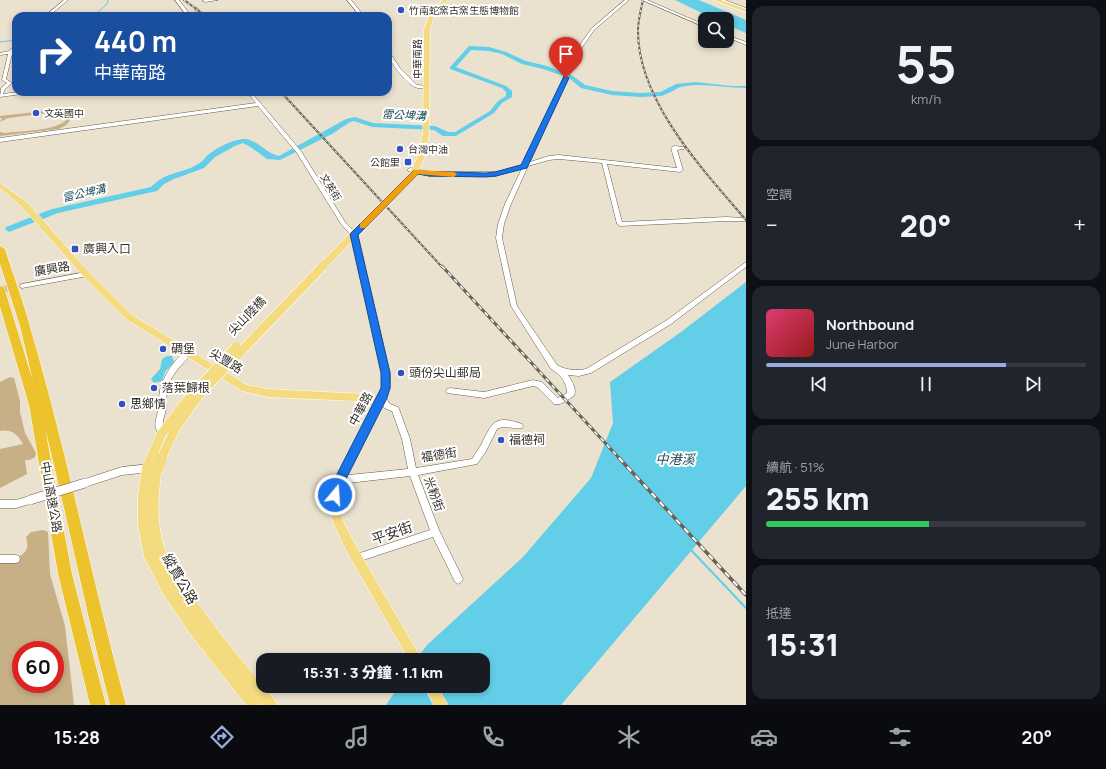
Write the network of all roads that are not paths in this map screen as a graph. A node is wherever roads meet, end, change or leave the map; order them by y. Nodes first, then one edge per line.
1 (66, 0) edge
2 (177, 0) edge
3 (216, 0) edge
4 (349, 0) edge
5 (440, 0) edge
6 (446, 0) edge
7 (627, 0) edge
8 (644, 0) edge
9 (716, 0) edge
10 (721, 0) edge
11 (206, 1) edge
12 (201, 6) tunnel mouth
13 (746, 10) edge
14 (52, 12) edge
15 (187, 12) edge
16 (359, 12) edge
17 (428, 16) junction
18 (698, 23) edge
19 (734, 39) edge
20 (746, 44) edge
21 (10, 53) joint
22 (0, 54) edge
23 (392, 60) edge
24 (424, 87) junction
25 (12, 94) edge
26 (0, 96) edge
27 (253, 96) edge
28 (259, 104) junction
29 (0, 140) edge
30 (682, 148) dead end
31 (604, 162) junction
32 (524, 166) junction
33 (413, 171) junction
34 (0, 185) edge
35 (744, 220) dead end
36 (352, 232) junction
37 (0, 249) edge
38 (746, 264) edge
39 (86, 274) junction
40 (22, 286) tunnel mouth
41 (0, 290) edge
42 (189, 353) junction
43 (563, 372) junction
44 (450, 391) dead end
45 (382, 398) junction
46 (519, 426) dead end
47 (162, 433) junction
48 (152, 468) junction
49 (413, 472) junction
50 (339, 480) junction
51 (0, 504) edge
52 (435, 532) junction
53 (16, 558) dead end
54 (357, 558) junction
55 (0, 559) edge
56 (458, 579) dead end
57 (199, 626) junction
58 (412, 653) edge
59 (434, 693) edge
60 (98, 705) edge
61 (118, 705) edge
62 (254, 705) edge
63 (270, 705) edge
64 (441, 705) edge

1 - 14 street
2 - 15 street
3 - 11 street
4 - 16 street
5 - 17 main road
6 - 17 main road
7 - 32 street
8 - 18 street
9 - 13 main road
10 - 13 main road
11 - 12 street
17 - 24 main road, 中華南路
19 - 20 street
21 - 22 street
21 - 26 street
23 - 24 street
24 - 33 main road, 中華南路
25 - 26 street
27 - 28 street
28 - 29 street
28 - 36 street, 文英街
30 - 31 street
31 - 32 street
31 - 35 street
32 - 33 street
32 - 43 street
33 - 36 main road, 中華南路, bridge
34 - 39 main road, 尖豐路
36 - 45 street, 中華路
36 - 47 main road, 尖山陸橋, bridge
36 - 48 main road, 尖山陸橋, bridge
37 - 61 highway, 中山高速公路
38 - 43 street
39 - 40 street, 廣興路
39 - 42 main road, 尖豐路
41 - 60 highway, 中山高速公路
42 - 45 main road, 尖豐路
42 - 47 street
43 - 44 street
45 - 49 street, 米粉街
45 - 50 main road, 中華路
46 - 49 street, 福德街
47 - 48 main road, 尖山陸橋
48 - 51 street, bridge
48 - 57 main road, 縱貫公路
49 - 50 street, 福德街
49 - 52 street, 米粉街
50 - 54 main road, 中華路
52 - 54 street, 平安街
52 - 56 street, 米粉街
53 - 55 street
54 - 58 main road, 中華路
57 - 62 main road
57 - 63 main road
59 - 64 main road

